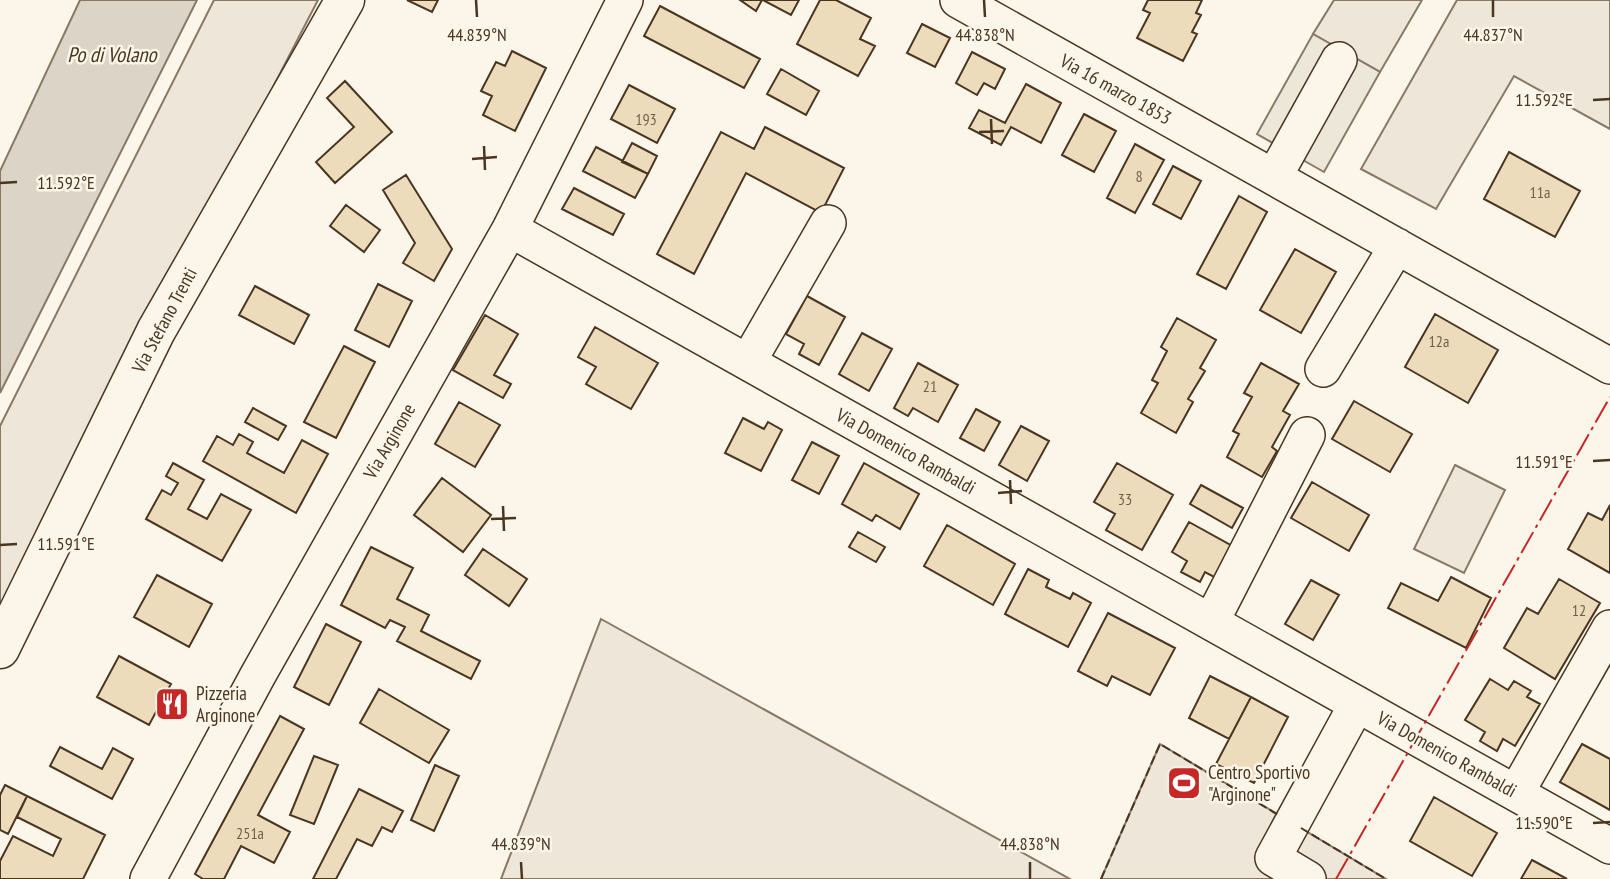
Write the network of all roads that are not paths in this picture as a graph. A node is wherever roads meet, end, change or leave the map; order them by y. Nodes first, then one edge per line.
1 (345, 0) edge
2 (625, 0) edge
3 (958, 0) edge
4 (1339, 60) dead end
5 (1274, 177) junction
6 (828, 223) dead end
7 (510, 229) junction
8 (1397, 246) junction
9 (748, 362) junction
10 (1610, 366) edge
11 (1323, 369) dead end
12 (1307, 435) dead end
13 (1211, 622) junction
14 (1610, 628) edge
15 (0, 649) edge
16 (1357, 704) junction
17 (1516, 793) junction
18 (1610, 846) edge
19 (148, 879) edge
20 (1308, 879) edge

1 - 15 main road, Via Stefano Trenti
2 - 7 street, Via Arginone
3 - 5 street, Via 16 marzo 1853
4 - 5 street
5 - 8 street, Via 16 marzo 1853
6 - 9 street
7 - 9 street, Via Domenico Rambaldi
7 - 19 street, Via Arginone
8 - 10 street, Via 16 marzo 1853
8 - 11 street
9 - 13 street, Via Domenico Rambaldi
12 - 13 street
13 - 16 street, Via Domenico Rambaldi
14 - 17 street
16 - 17 street, Via Domenico Rambaldi
16 - 20 street, Via Domenico Rambaldi
17 - 18 street, Via Domenico Rambaldi

